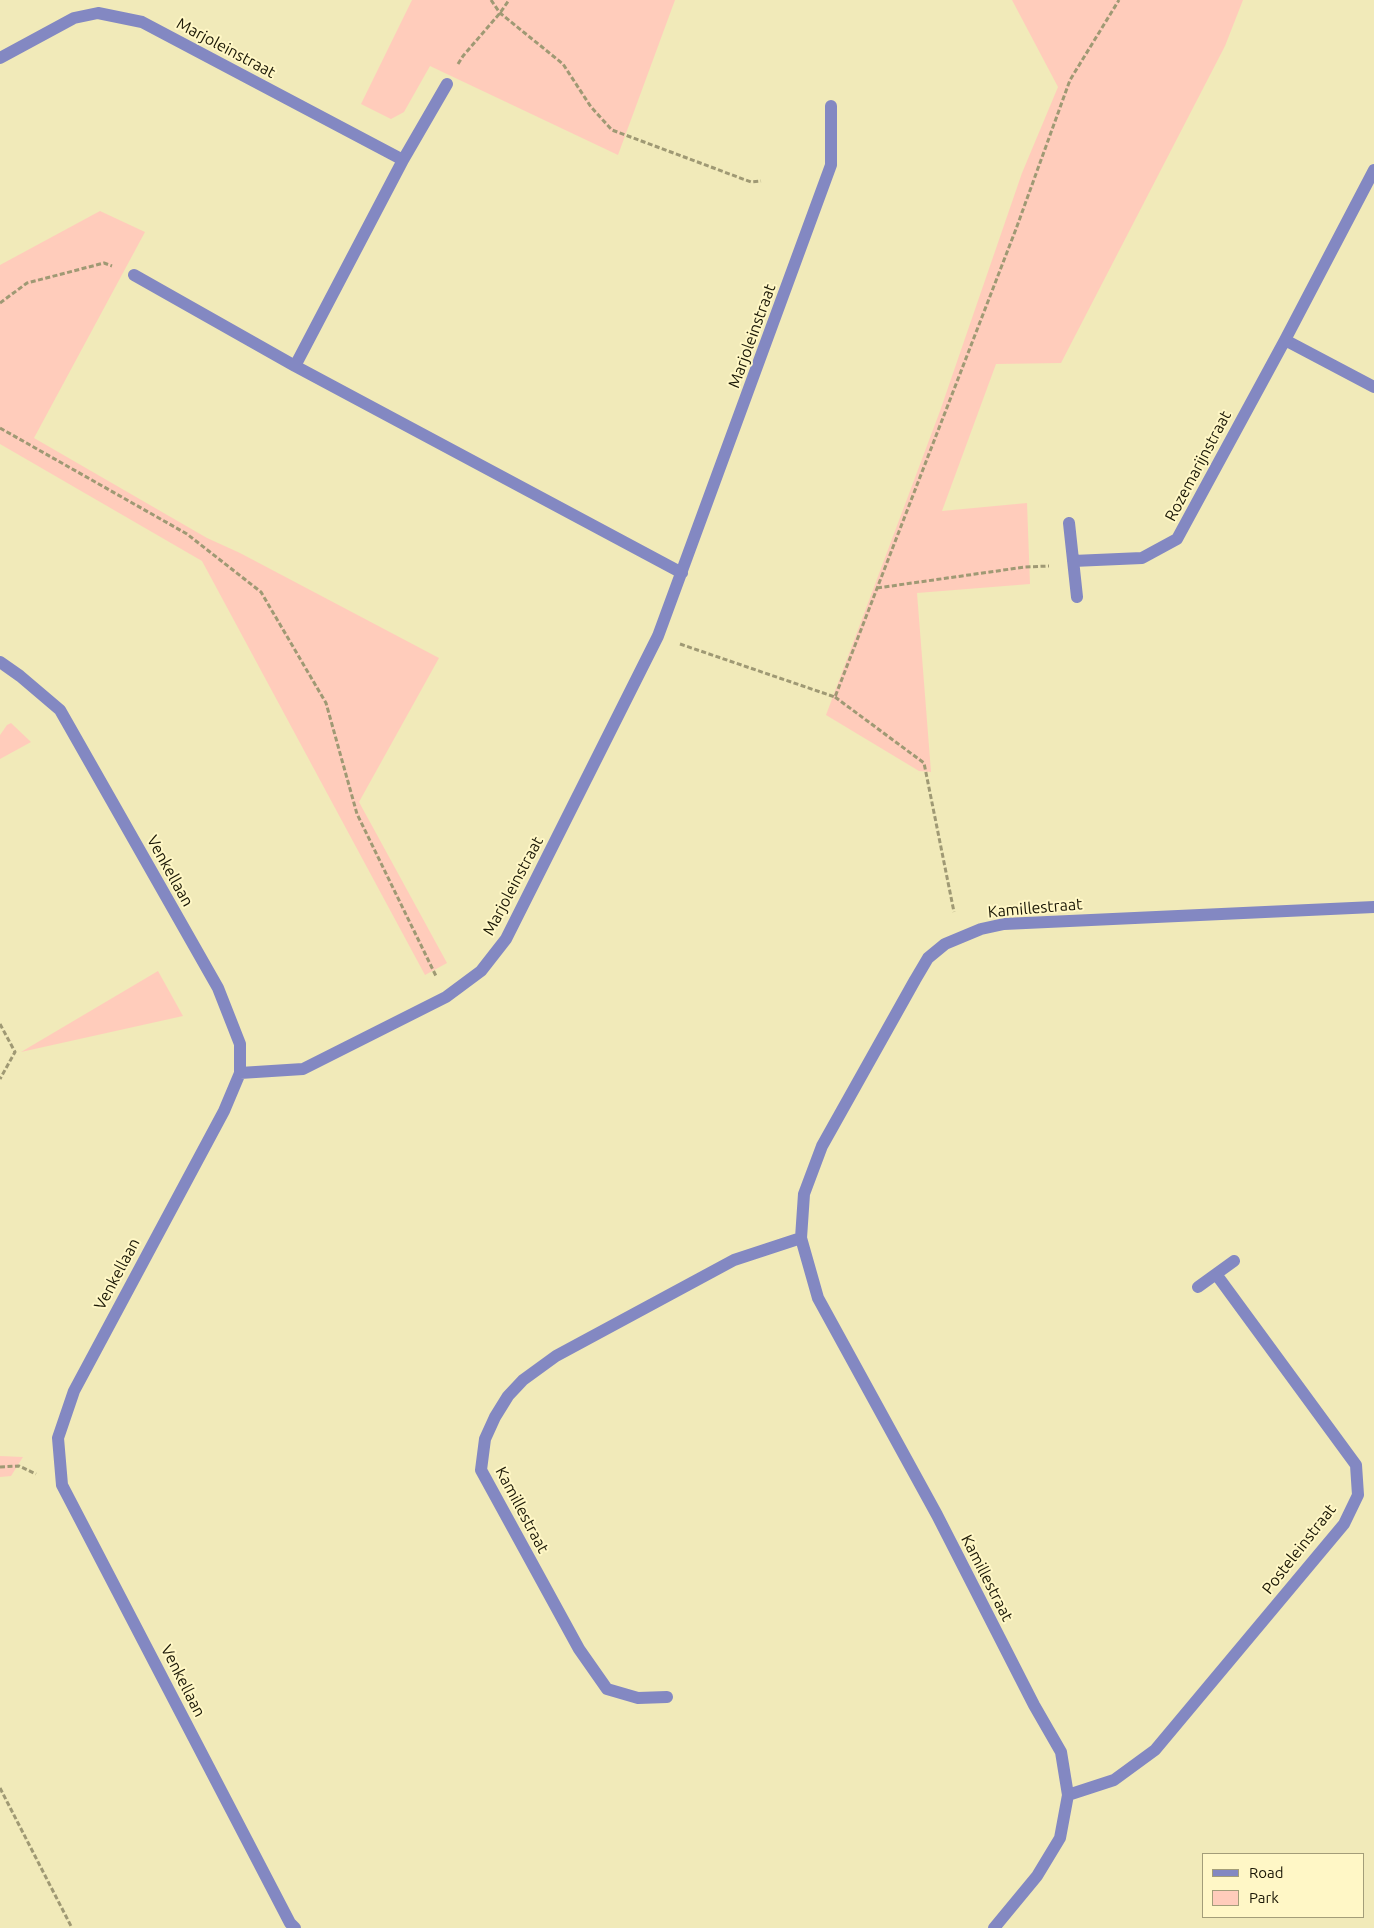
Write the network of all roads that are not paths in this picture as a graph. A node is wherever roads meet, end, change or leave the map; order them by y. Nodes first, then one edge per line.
1 (0, 58) edge
2 (447, 84) dead end
3 (831, 106) dead end
4 (403, 160) junction
5 (1374, 170) edge
6 (134, 276) dead end
7 (1285, 340) junction
8 (295, 366) junction
9 (1374, 387) edge
10 (1069, 523) dead end
11 (1073, 561) junction
12 (682, 573) junction
13 (1077, 597) dead end
14 (0, 662) edge
15 (1374, 907) edge
16 (240, 1073) junction
17 (801, 1238) junction
18 (1234, 1261) dead end
19 (1216, 1274) junction
20 (1198, 1287) dead end
21 (667, 1697) dead end
22 (1068, 1795) junction
23 (295, 1928) edge
24 (994, 1928) edge

1 - 4 street, Marjoleinstraat
2 - 4 street
3 - 12 street, Marjoleinstraat
4 - 8 street
5 - 7 street, Rozemarijnstraat
6 - 8 street
7 - 9 street
7 - 11 street, Rozemarijnstraat
8 - 12 street
10 - 11 street
11 - 13 street
12 - 16 street, Marjoleinstraat
14 - 16 street, Venkellaan
15 - 17 street, Kamillestraat
16 - 23 street, Venkellaan
17 - 21 street, Kamillestraat
17 - 22 street, Kamillestraat
18 - 19 street
19 - 20 street
19 - 22 street, Posteleinstraat
22 - 24 street, Kamillestraat

